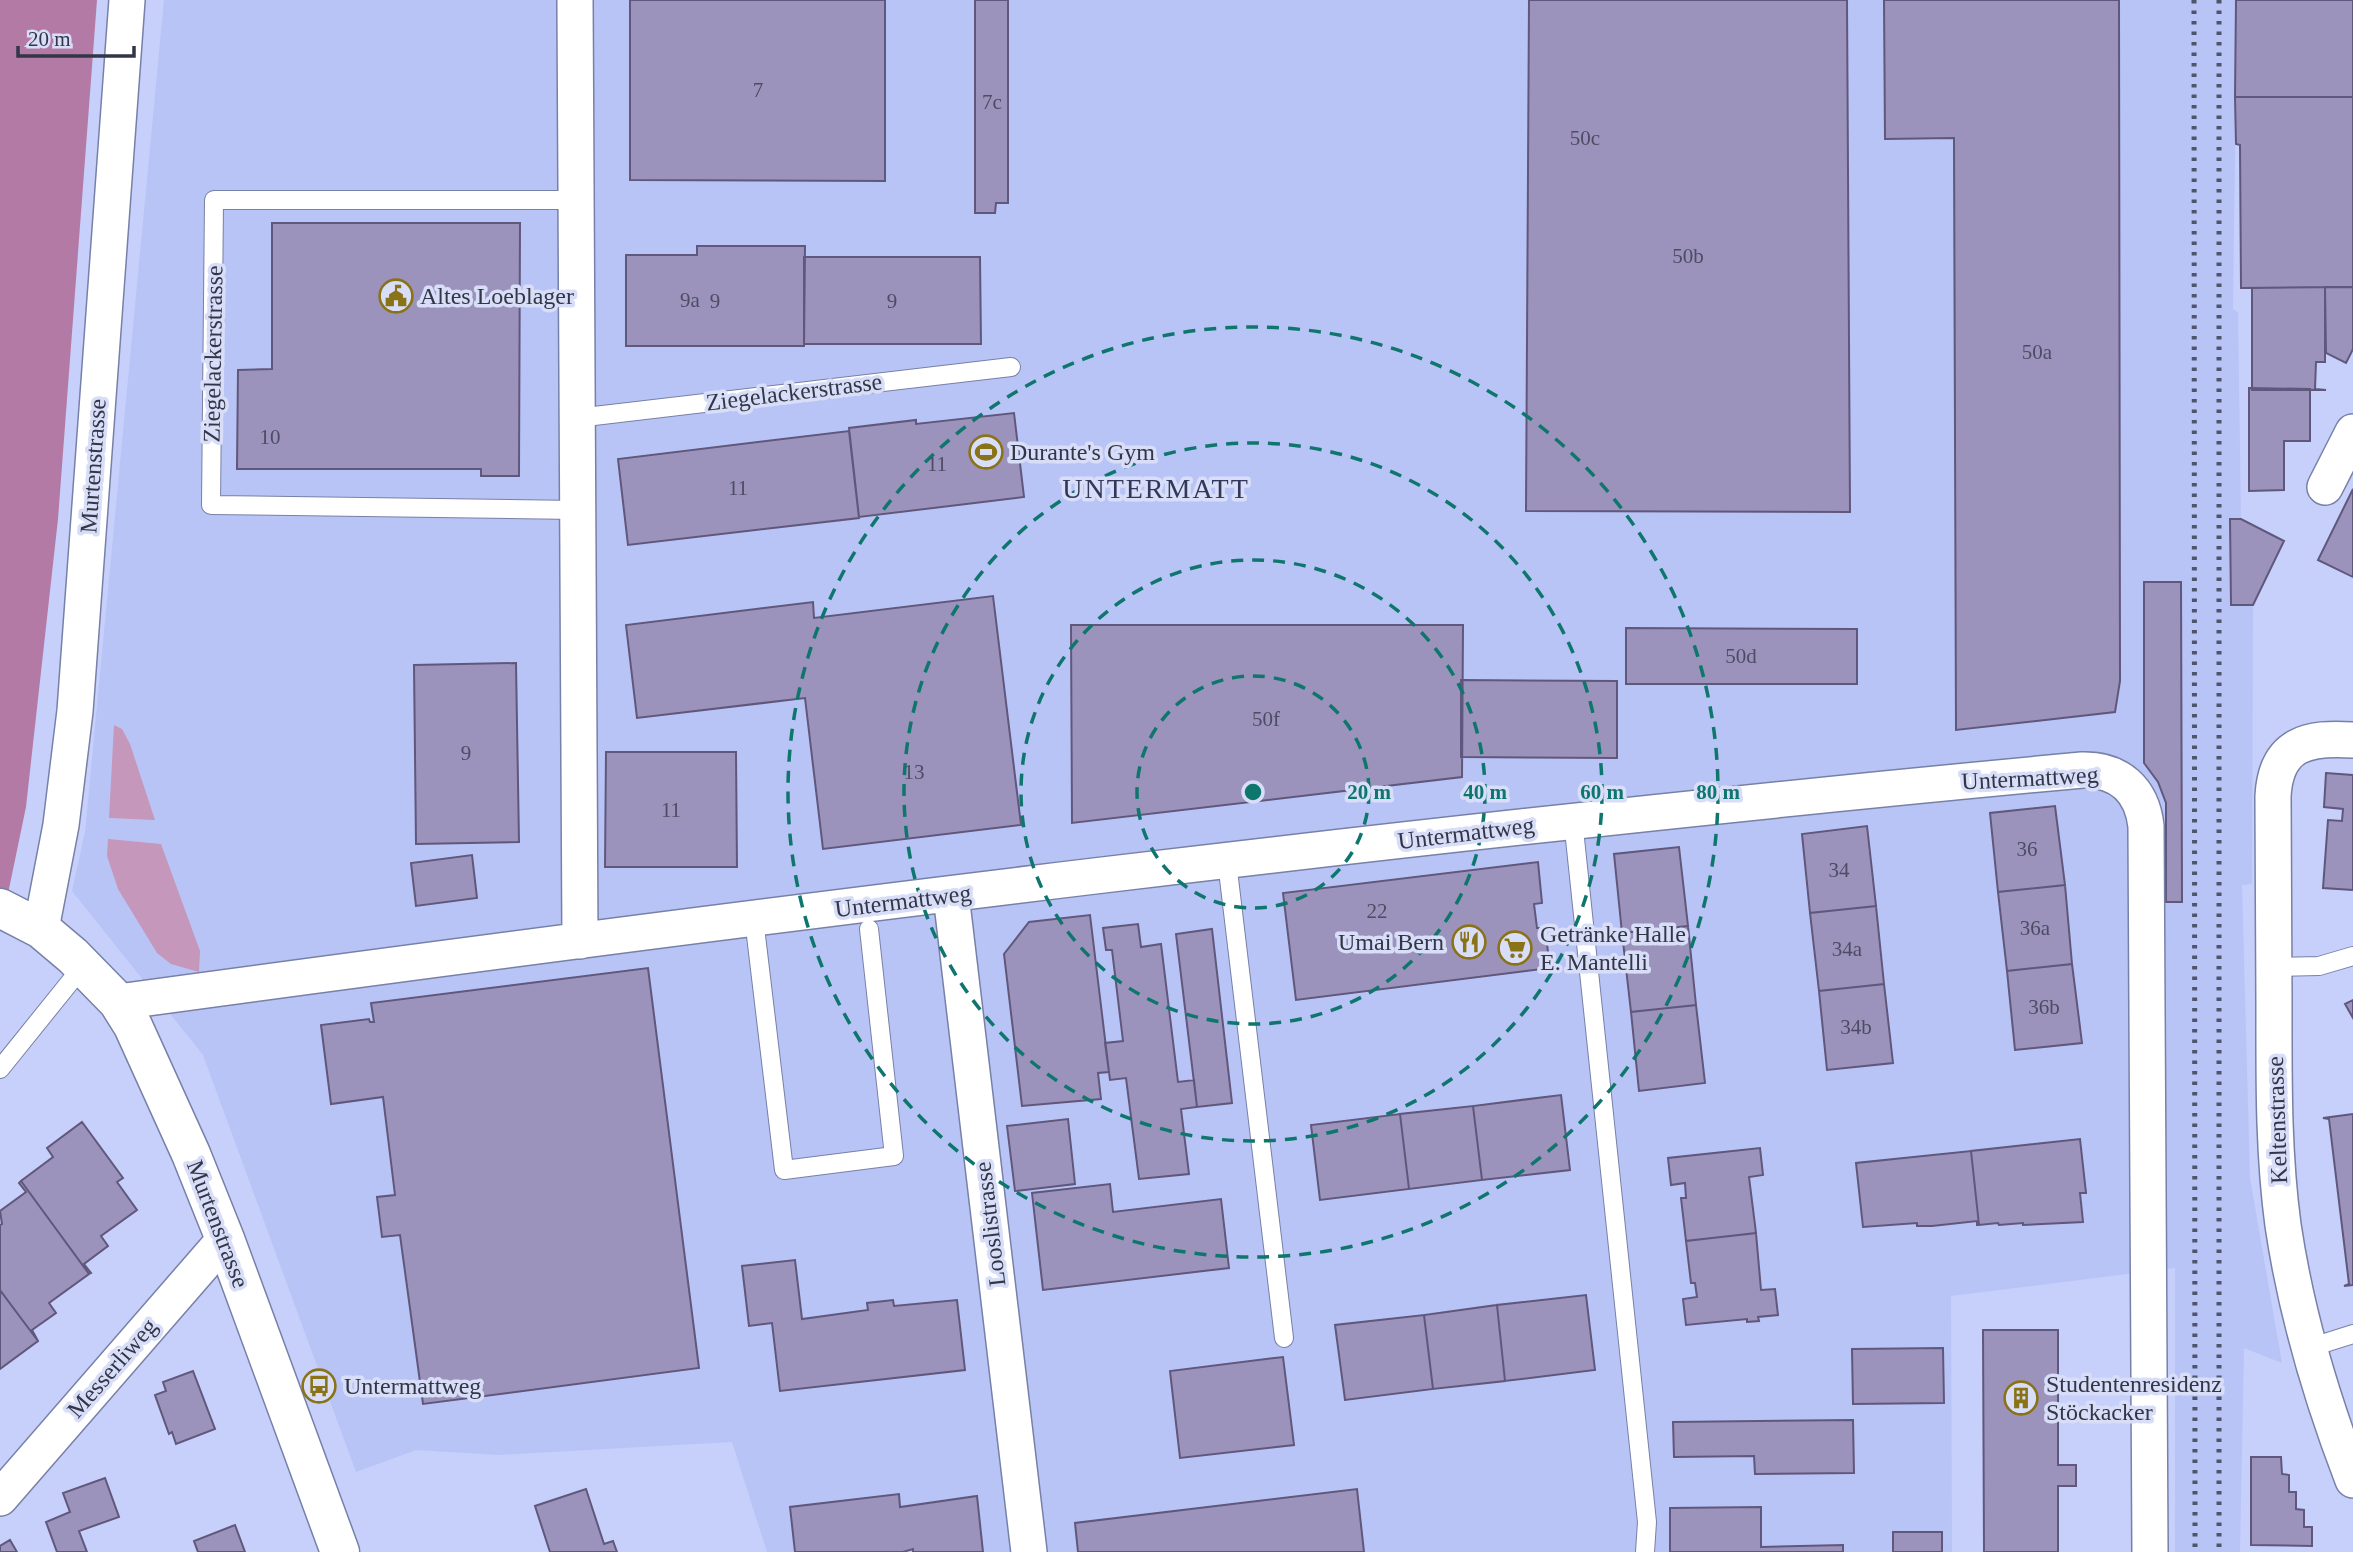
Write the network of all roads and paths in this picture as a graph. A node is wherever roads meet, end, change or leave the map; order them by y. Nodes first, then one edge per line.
1 (127, 0) edge
2 (575, 0) edge
3 (576, 200) junction
4 (1011, 367) dead end
5 (577, 418) junction
6 (2353, 432) edge
7 (2325, 486) dead end
8 (577, 510) junction
9 (2353, 740) edge
10 (1573, 820) junction
11 (1227, 862) junction
12 (951, 895) junction
13 (0, 908) edge
14 (754, 919) junction
15 (41, 929) junction
16 (869, 929) dead end
17 (580, 941) junction
18 (2353, 956) edge
19 (83, 966) junction
20 (2274, 967) junction
21 (118, 1002) junction
22 (0, 1069) edge
23 (225, 1239) junction
24 (2353, 1334) edge
25 (1284, 1338) dead end
26 (2309, 1348) junction
27 (2353, 1479) edge
28 (0, 1498) edge
29 (340, 1552) edge
30 (1030, 1552) edge
31 (1645, 1552) edge
32 (2150, 1552) edge

1 - 15 street, Murtenstrasse
2 - 3 street
3 - 5 street
3 - 8 lane, Ziegelackerstrasse
4 - 5 lane, Ziegelackerstrasse
5 - 8 street
6 - 7 street
8 - 17 street
9 - 20 street, Keltenstrasse
10 - 11 street, Untermattweg
10 - 31 lane
10 - 32 street, Untermattweg
11 - 12 street, Untermattweg
11 - 25 lane
12 - 14 street, Untermattweg
12 - 30 street, Looslistrasse
13 - 15 street, Murtenstrasse
14 - 16 lane
14 - 17 street, Untermattweg
15 - 19 street, Murtenstrasse
17 - 21 street, Untermattweg
18 - 20 lane
19 - 21 street, Murtenstrasse
19 - 22 lane
20 - 26 street, Keltenstrasse
21 - 23 street, Murtenstrasse
23 - 28 street, Messerliweg
23 - 29 street, Murtenstrasse
24 - 26 lane
26 - 27 street, Keltenstrasse

